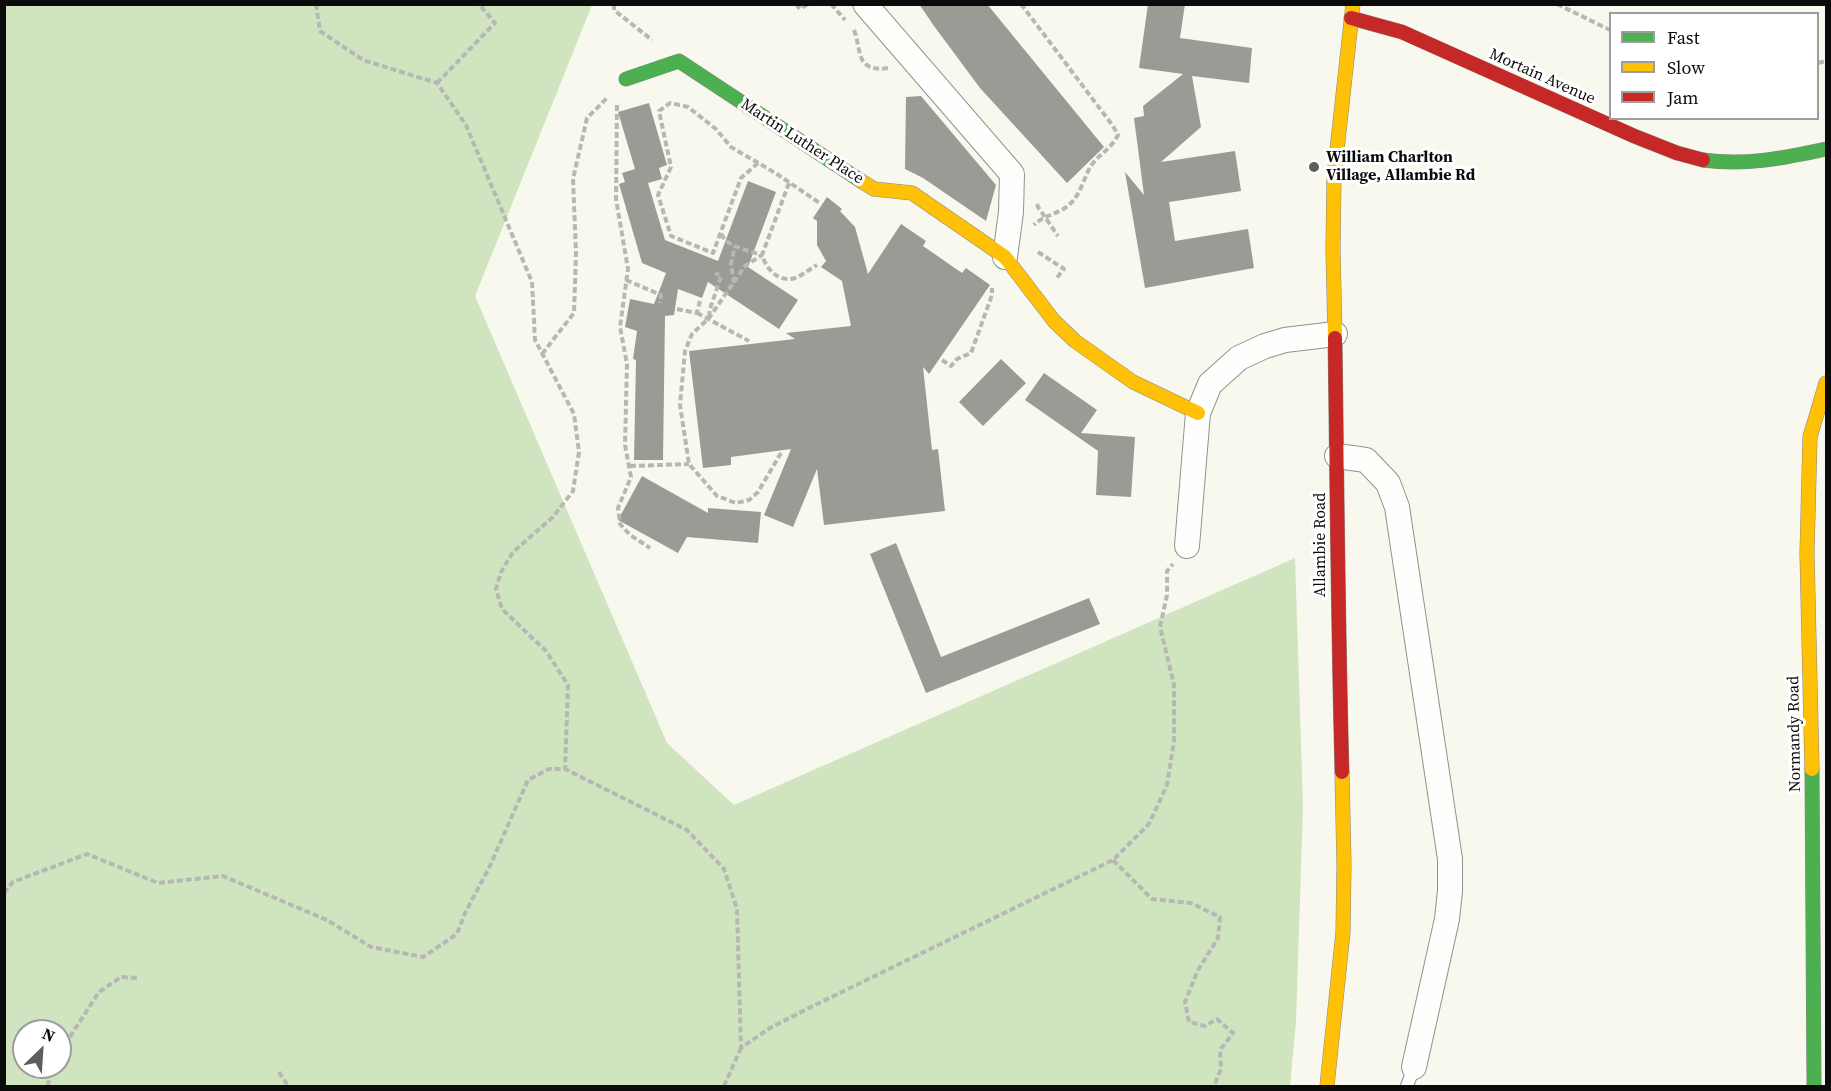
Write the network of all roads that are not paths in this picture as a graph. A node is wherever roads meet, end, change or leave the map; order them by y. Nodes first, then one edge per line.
1 (865, 4) edge
2 (1352, 11) edge
3 (626, 79) road end
4 (1827, 149) edge
5 (1005, 257) junction
6 (1335, 334) junction
7 (1827, 383) edge
8 (1198, 413) junction
9 (1337, 456) junction
10 (1187, 546) road end
11 (1411, 1076) edge
12 (1327, 1086) edge
13 (1814, 1086) edge

1 - 5 street
2 - 4 street, Mortain Avenue
2 - 6 street, Allambie Road
3 - 5 street, Martin Luther Place
5 - 8 street, Martin Luther Place
6 - 8 street
6 - 9 street, Allambie Road
7 - 13 street, Normandy Road
8 - 10 street
9 - 11 street
9 - 12 street, Allambie Road

